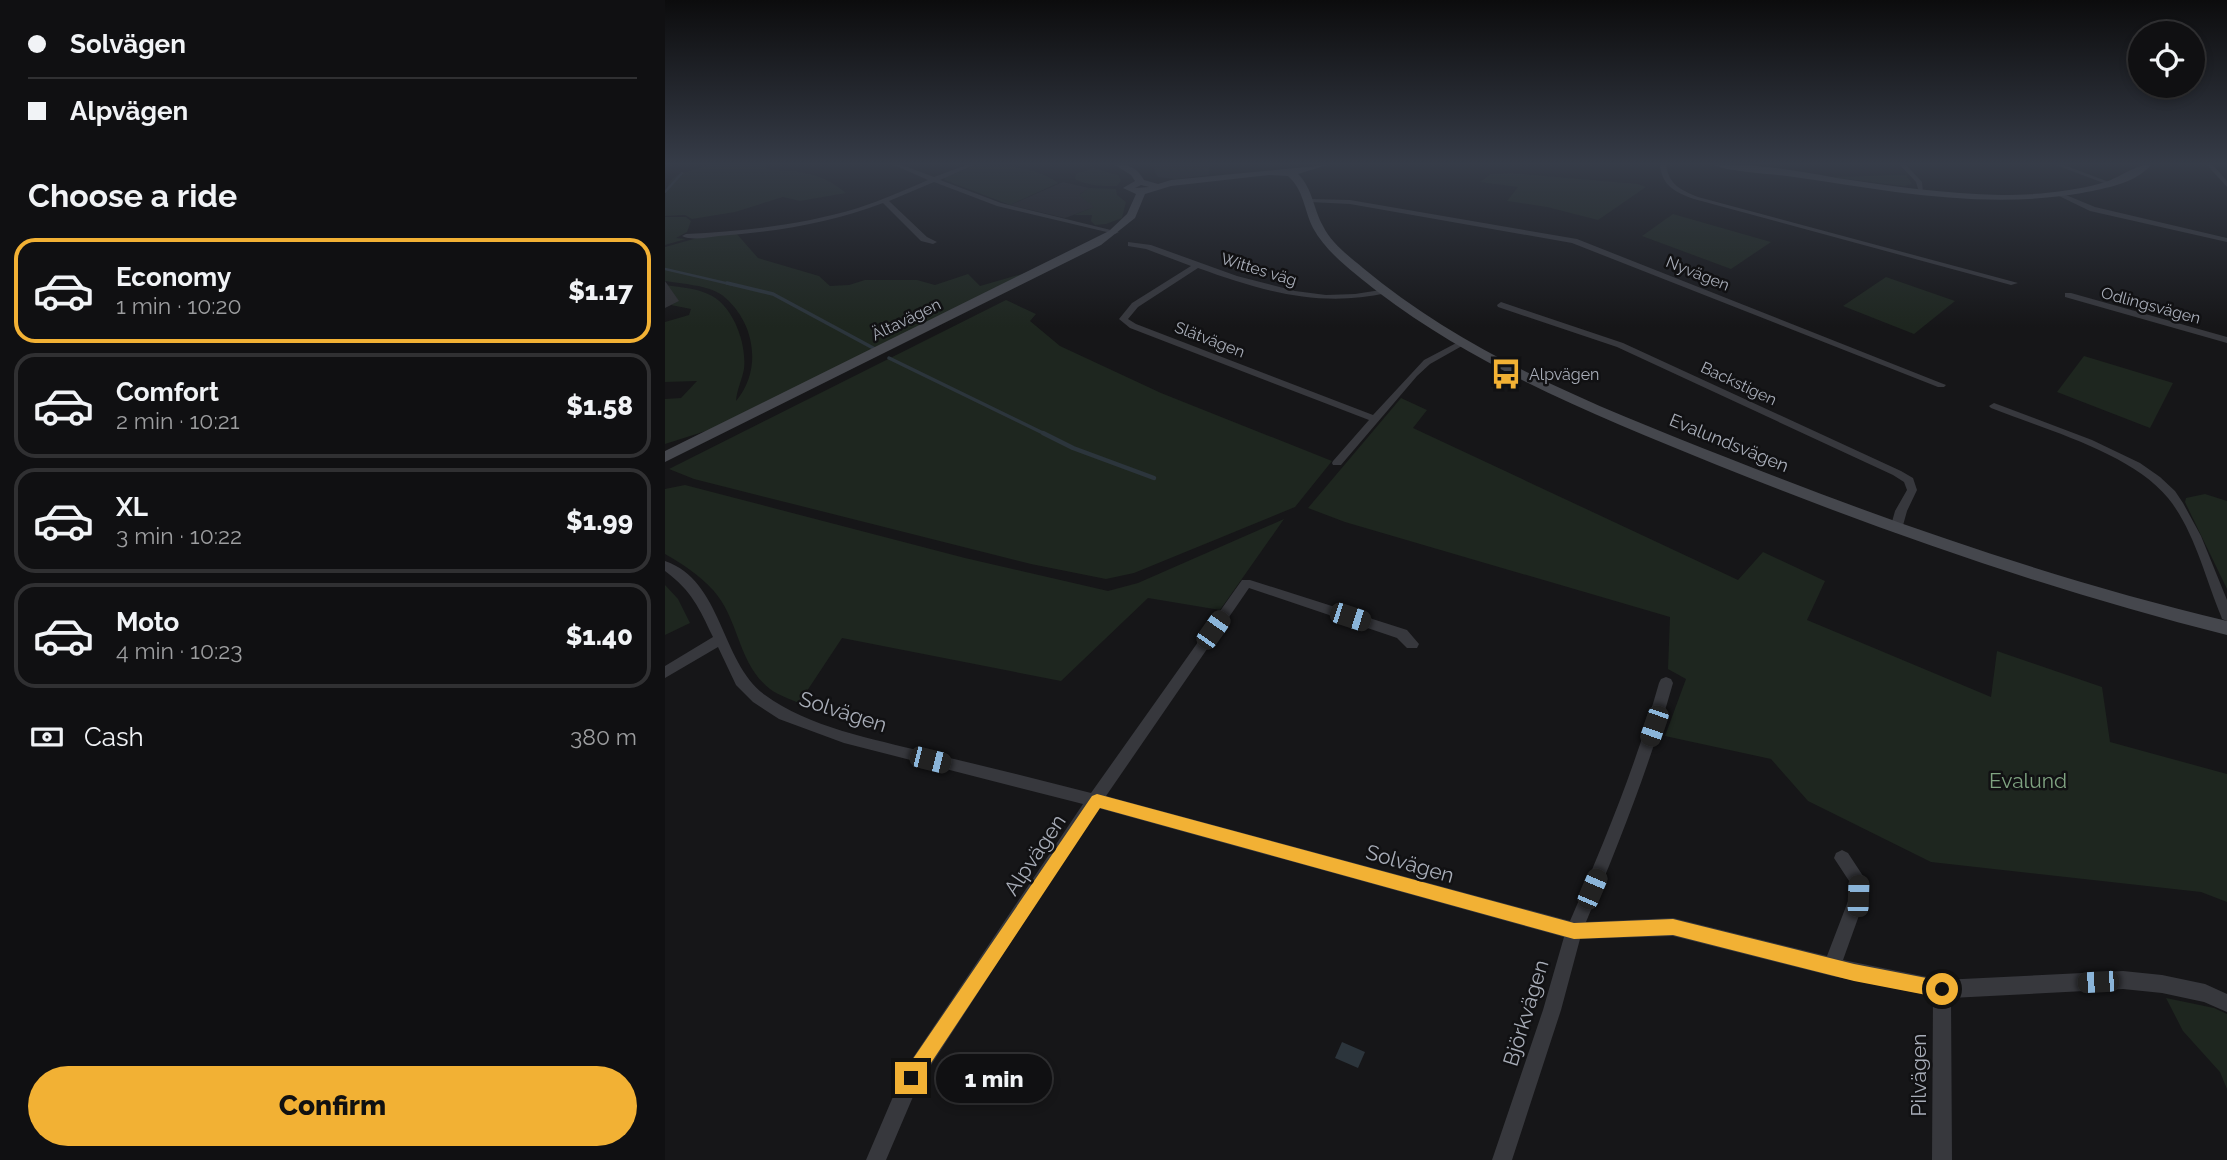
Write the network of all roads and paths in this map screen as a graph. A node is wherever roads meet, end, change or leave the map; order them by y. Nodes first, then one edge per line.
1 (818, 219) edge
2 (904, 219) edge
3 (1060, 219) edge
4 (1130, 219) edge
5 (1317, 219) edge
6 (1448, 219) edge
7 (1775, 219) edge
8 (2137, 219) edge
9 (1115, 232) junction
10 (686, 236) dead end
11 (2227, 240) edge
12 (933, 242) dead end
13 (1131, 244) dead end
14 (1198, 265) junction
15 (2014, 283) dead end
16 (1384, 291) junction
17 (2068, 295) dead end
18 (1501, 305) dead end
19 (2227, 340) edge
20 (1465, 342) junction
21 (1941, 385) dead end
22 (1994, 406) dead end
23 (1375, 419) junction
24 (665, 457) edge
25 (1337, 463) dead end
26 (1896, 529) junction
27 (665, 565) edge
28 (2227, 616) edge
29 (2227, 628) edge
30 (720, 639) junction
31 (1412, 644) dead end
32 (665, 673) edge
33 (1666, 683) dead end
34 (1097, 801) junction
35 (1842, 858) dead end
36 (1574, 931) junction
37 (1832, 967) junction
38 (1942, 989) junction
39 (2227, 1003) edge
40 (876, 1160) edge
41 (1502, 1160) edge
42 (1942, 1160) edge

1 - 10 street
2 - 12 street
3 - 9 street
4 - 9 street, Ältavägen
5 - 16 street, Evalundsvägen
6 - 21 street, Nyvägen
7 - 15 street
8 - 11 street
9 - 24 street, Ältavägen
13 - 14 street, Wittes väg
14 - 16 street, Wittes väg
14 - 23 street, Slätvägen
16 - 20 street, Evalundsvägen
17 - 19 street, Odlingsvägen
18 - 26 street, Backstigen
20 - 23 street
20 - 26 street, Evalundsvägen
22 - 28 street
23 - 25 street
26 - 29 street, Evalundsvägen
27 - 30 street, Solvägen
30 - 32 street
30 - 34 street, Solvägen
31 - 34 street, Alpvägen
33 - 36 street, Björkvägen
34 - 36 street, Solvägen
34 - 40 street, Alpvägen
35 - 37 street
36 - 37 street, Solvägen
36 - 41 street, Björkvägen
37 - 38 street, Solvägen
38 - 39 street, Solvägen
38 - 42 street, Pilvägen

